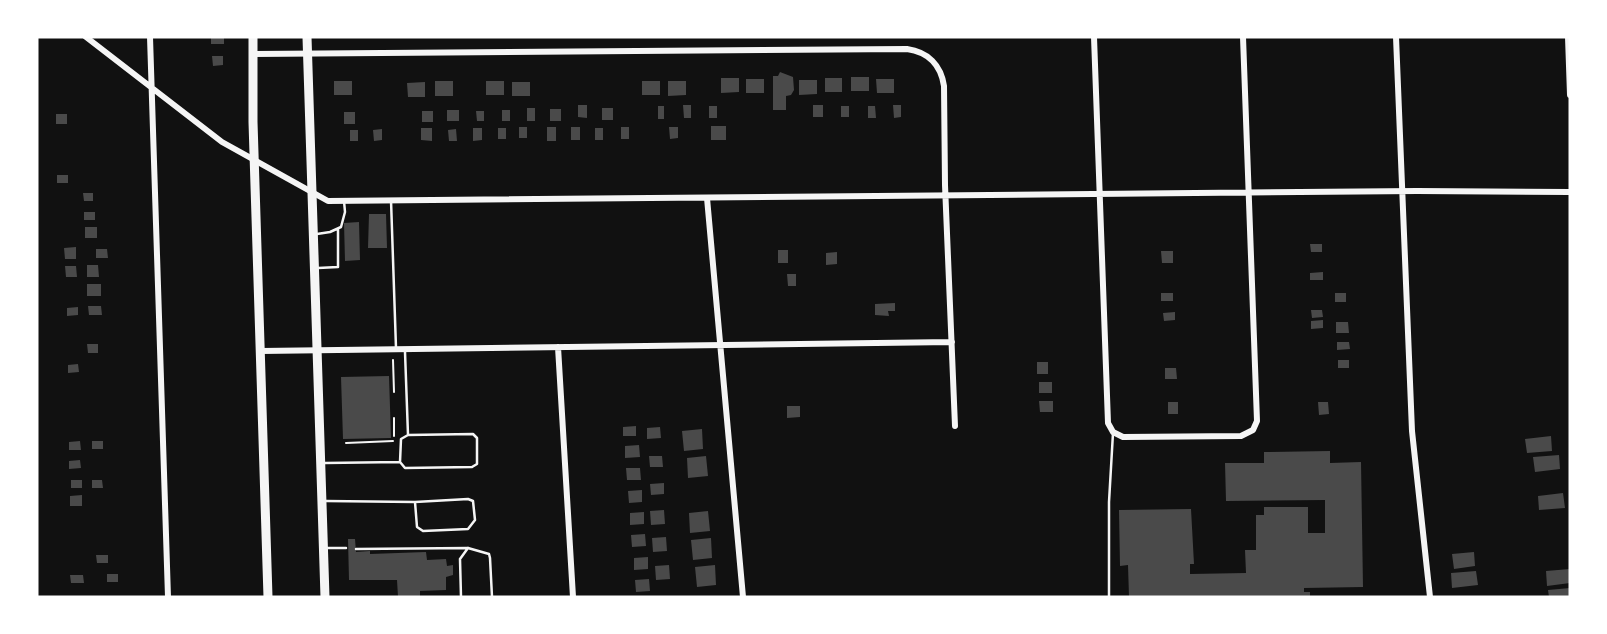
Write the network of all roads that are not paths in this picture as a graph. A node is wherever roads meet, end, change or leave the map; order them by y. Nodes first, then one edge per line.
1 (86, 37) edge
2 (150, 37) edge
3 (253, 37) edge
4 (307, 37) edge
5 (1094, 37) edge
6 (1243, 37) edge
7 (1396, 37) edge
8 (1568, 37) edge
9 (308, 53) junction
10 (253, 54) junction
11 (152, 88) junction
12 (1570, 95) edge
13 (254, 161) junction
14 (1403, 192) junction
15 (1570, 192) edge
16 (312, 193) junction
17 (1100, 194) junction
18 (1249, 194) junction
19 (946, 195) junction
20 (707, 198) junction
21 (344, 201) junction
22 (391, 201) junction
23 (338, 229) junction
24 (313, 234) junction
25 (314, 268) junction
26 (952, 342) junction
27 (720, 345) junction
28 (558, 347) junction
29 (396, 350) junction
30 (405, 350) junction
31 (261, 351) junction
32 (317, 351) junction
33 (955, 426) dead end
34 (1113, 432) junction
35 (408, 435) junction
36 (400, 461) junction
37 (321, 463) junction
38 (322, 502) junction
39 (415, 502) junction
40 (324, 548) junction
41 (346, 548) dead end
42 (468, 548) junction
43 (356, 549) dead end
44 (168, 597) edge
45 (268, 597) edge
46 (325, 597) edge
47 (461, 597) edge
48 (492, 597) edge
49 (573, 597) edge
50 (743, 597) edge
51 (1109, 597) edge
52 (1430, 597) edge

1 - 11 street
2 - 11 street
3 - 10 main road
4 - 9 main road
5 - 17 street
6 - 18 street
7 - 14 street
8 - 12 street
9 - 10 street
9 - 16 main road
9 - 19 street
10 - 13 main road
11 - 13 street
11 - 44 street
13 - 16 street
13 - 31 main road
14 - 15 street
14 - 18 street
14 - 52 street
16 - 21 street
16 - 24 main road
17 - 18 street
17 - 19 street
17 - 34 street
18 - 34 street
19 - 20 street
19 - 26 street
20 - 22 street
20 - 27 street
21 - 22 street
21 - 23 lane
22 - 29 lane
23 - 24 lane
23 - 25 lane
24 - 25 main road
25 - 32 main road
26 - 27 street
26 - 33 street
27 - 28 street
27 - 50 street
28 - 30 street
28 - 49 street
29 - 30 street
29 - 32 street
30 - 35 lane
31 - 32 street
31 - 45 main road
32 - 37 main road
34 - 51 lane
35 - 36 lane
35 - 36 lane
36 - 37 lane
37 - 38 main road
38 - 39 lane
38 - 40 main road
39 - 39 lane
40 - 41 lane
40 - 46 main road
42 - 43 lane
42 - 47 lane
42 - 48 lane

